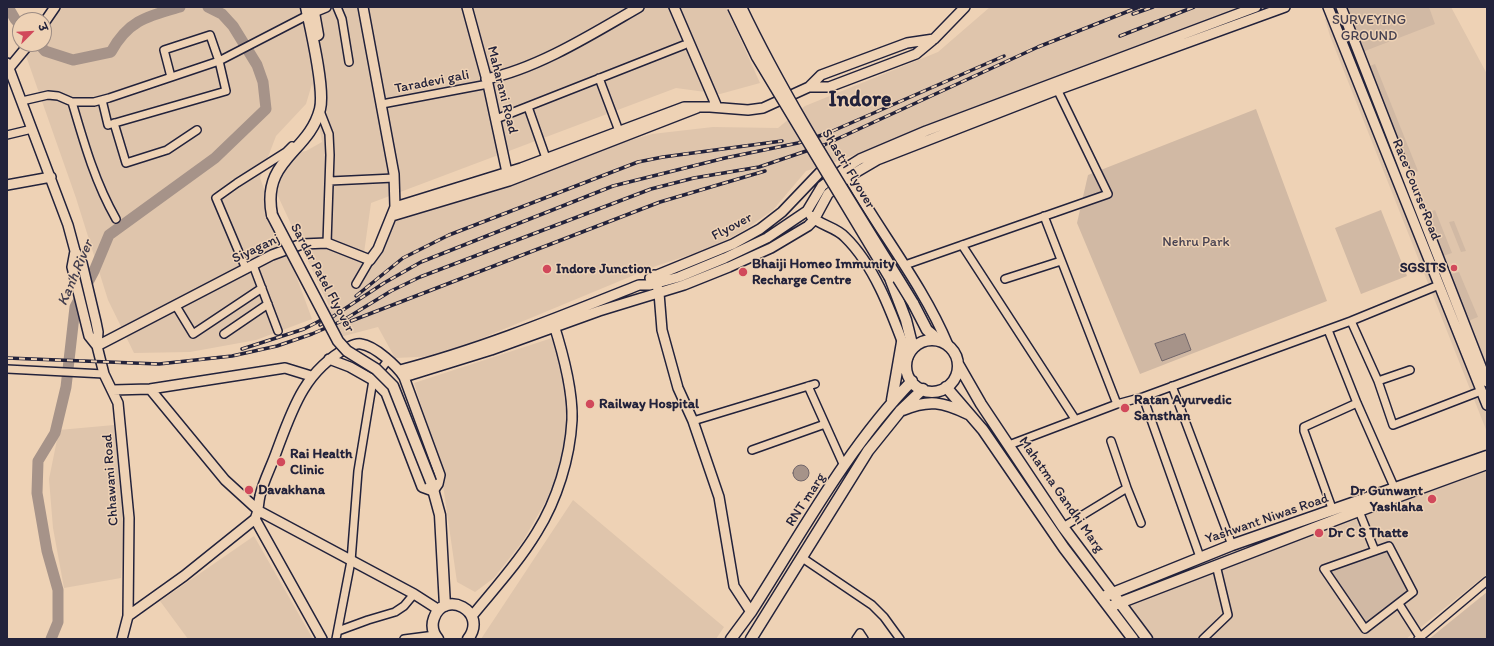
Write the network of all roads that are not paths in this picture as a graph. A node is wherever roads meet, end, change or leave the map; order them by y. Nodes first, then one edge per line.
1 (326, 7) edge
2 (337, 7) edge
3 (363, 7) edge
4 (467, 7) edge
5 (639, 7) edge
6 (668, 7) edge
7 (674, 7) edge
8 (732, 7) edge
9 (741, 7) edge
10 (965, 7) edge
11 (1256, 7) edge
12 (1285, 7) edge
13 (1328, 7) edge
14 (1341, 7) edge
15 (310, 10) edge
16 (934, 40) junction
17 (684, 45) junction
18 (21, 52) edge
19 (219, 61) junction
20 (349, 62) dead end
21 (8, 65) edge
22 (171, 77) junction
23 (599, 78) junction
24 (487, 81) junction
25 (1056, 86) junction
26 (809, 87) junction
27 (321, 97) junction
28 (102, 100) junction
29 (22, 101) junction
30 (72, 102) junction
31 (382, 104) junction
32 (528, 107) junction
33 (698, 107) junction
34 (714, 107) junction
35 (320, 111) junction
36 (496, 119) junction
37 (114, 123) junction
38 (32, 129) junction
39 (197, 130) dead end
40 (619, 131) junction
41 (7, 135) edge
42 (546, 158) junction
43 (823, 169) junction
44 (846, 173) junction
45 (508, 176) junction
46 (50, 177) junction
47 (394, 178) junction
48 (330, 181) junction
49 (7, 186) edge
50 (395, 207) junction
51 (807, 211) junction
52 (392, 216) junction
53 (1044, 216) junction
54 (116, 219) dead end
55 (814, 220) junction
56 (327, 243) junction
57 (962, 245) junction
58 (75, 251) junction
59 (370, 260) junction
60 (1062, 262) junction
61 (905, 265) junction
62 (249, 267) junction
63 (657, 277) junction
64 (1005, 279) dead end
65 (356, 284) dead end
66 (1439, 285) junction
67 (262, 288) junction
68 (659, 293) junction
69 (268, 304) junction
70 (176, 306) junction
71 (1351, 322) junction
72 (553, 324) junction
73 (1328, 330) junction
74 (278, 331) dead end
75 (224, 334) dead end
76 (902, 342) junction
77 (943, 342) junction
78 (97, 346) junction
79 (911, 353) junction
80 (329, 359) junction
81 (388, 360) junction
82 (958, 364) junction
83 (7, 369) edge
84 (1410, 370) dead end
85 (402, 373) junction
86 (104, 374) junction
87 (311, 376) junction
88 (373, 380) junction
89 (912, 381) junction
90 (1378, 381) junction
91 (1487, 382) edge
92 (1172, 386) junction
93 (946, 387) junction
94 (150, 389) junction
95 (923, 389) junction
96 (113, 390) junction
97 (1481, 391) junction
98 (1142, 397) junction
99 (892, 402) junction
100 (1357, 403) junction
101 (1117, 404) junction
102 (1487, 405) edge
103 (901, 410) junction
104 (972, 416) junction
105 (1075, 419) junction
106 (693, 421) junction
107 (825, 424) junction
108 (1111, 441) dead end
109 (1009, 445) junction
110 (752, 450) dead end
111 (1487, 450) edge
112 (1487, 456) edge
113 (1470, 462) junction
114 (1487, 464) edge
115 (844, 466) junction
116 (432, 487) junction
117 (1127, 488) junction
118 (1395, 489) junction
119 (1332, 511) junction
120 (1359, 511) junction
121 (257, 515) junction
122 (1141, 523) dead end
123 (1063, 527) junction
124 (1232, 545) junction
125 (1375, 551) junction
126 (801, 557) junction
127 (1200, 557) junction
128 (351, 561) junction
129 (1216, 566) junction
130 (1487, 581) edge
131 (1113, 591) junction
132 (414, 594) junction
133 (1103, 597) junction
134 (1120, 602) junction
135 (1399, 604) junction
136 (1109, 607) junction
137 (442, 608) junction
138 (751, 612) junction
139 (128, 616) junction
140 (472, 616) junction
141 (337, 635) edge
142 (437, 637) edge
143 (1130, 638) edge
144 (1419, 638) edge
145 (122, 639) edge
146 (322, 639) edge
147 (404, 639) edge
148 (468, 639) edge
149 (731, 639) edge
150 (751, 639) edge
151 (856, 639) edge
152 (864, 639) edge
153 (900, 639) edge
154 (1147, 639) edge
155 (1203, 639) edge

1 - 15 street
2 - 20 street
3 - 31 street
4 - 24 street, Maharani Road
5 - 24 street
6 - 17 street
7 - 34 street
8 - 43 main road, Shastri Flyover, bridge
9 - 77 main road, Shastri Flyover, bridge
10 - 16 street
11 - 25 street
12 - 25 street
13 - 66 street, Race Course Road
14 - 91 street, Race Course Road
15 - 19 street
15 - 27 main road, Sardar Patel Flyover
16 - 26 street
16 - 26 street
17 - 23 street
17 - 34 street
18 - 21 street
19 - 22 street
19 - 22 street
19 - 37 street
21 - 29 street
22 - 28 street
23 - 32 street
23 - 40 street
24 - 31 street, Taradevi gali
24 - 36 street, Maharani Road
25 - 44 street
25 - 53 street
26 - 34 street
27 - 35 main road, Sardar Patel Flyover
27 - 62 street
28 - 30 street
28 - 37 street
29 - 30 street
29 - 38 street
30 - 54 street
31 - 47 street
32 - 36 street
32 - 42 street
33 - 34 street
33 - 40 street
33 - 45 street
35 - 48 street
35 - 116 main road, Sardar Patel Flyover, bridge
36 - 45 street, Maharani Road
37 - 39 street
38 - 41 street
38 - 46 street
40 - 42 street
42 - 45 street
43 - 63 street, Flyover
43 - 79 main road, Shastri Flyover, bridge
44 - 51 street
44 - 55 street
44 - 61 street
45 - 50 street
45 - 52 street
46 - 49 street
46 - 58 street
47 - 48 street
47 - 50 street
48 - 56 street
50 - 52 street
51 - 55 street
51 - 63 street
52 - 59 street
53 - 57 street
53 - 60 street
55 - 68 street
55 - 76 street
56 - 59 street, Siyaganj
56 - 62 street, Siyaganj
57 - 61 street
57 - 105 street
58 - 78 street, Chhawani Road
58 - 78 street
59 - 65 street
60 - 64 street
60 - 101 street
61 - 77 street
62 - 67 street
62 - 70 street, Siyaganj
63 - 68 street
63 - 72 street, Flyover
66 - 71 street
66 - 97 street, Race Course Road
67 - 69 street
67 - 70 street
68 - 72 street
68 - 106 street
69 - 74 street
69 - 75 street
70 - 78 street, Siyaganj
71 - 73 street
71 - 90 street
72 - 85 street
72 - 140 street
73 - 92 street
73 - 100 street
76 - 79 street
76 - 99 main road
77 - 79 main road
77 - 82 main road
78 - 86 street, Chhawani Road
79 - 89 main road
80 - 81 street
80 - 87 street
80 - 88 street
81 - 85 street
81 - 88 street
82 - 93 main road
82 - 109 main road, Mahatma Gandhi Marg
83 - 86 street
84 - 90 street
85 - 116 street
86 - 96 street, Chhawani Road
87 - 94 street
87 - 121 street
88 - 116 street
88 - 128 street
89 - 95 main road
89 - 99 main road, RNT marg
90 - 97 street
92 - 98 street
92 - 124 street
93 - 95 main road
93 - 104 main road, Mahatma Gandhi Marg
94 - 96 street
94 - 121 street
95 - 103 main road, RNT marg
96 - 139 street, Chhawani Road
97 - 102 street, Race Course Road
98 - 101 street
98 - 127 street
99 - 115 main road, RNT marg
100 - 118 street
100 - 119 street
101 - 105 street
103 - 104 main road
103 - 126 main road, RNT marg
104 - 133 main road, Mahatma Gandhi Marg
105 - 109 street
106 - 107 street
106 - 138 street
107 - 110 street
107 - 115 street
108 - 117 street
109 - 123 main road, Mahatma Gandhi Marg
111 - 113 main road
112 - 113 main road, Yashwant Niwas Road
113 - 118 main road, Yashwant Niwas Road
114 - 120 main road, Yashwant Niwas Road
115 - 138 main road, RNT marg
116 - 137 main road, Sardar Patel Flyover
117 - 122 street
117 - 123 street
118 - 119 main road, Yashwant Niwas Road
119 - 124 main road, Yashwant Niwas Road
120 - 125 street
120 - 129 main road, Yashwant Niwas Road
121 - 128 street
121 - 139 street
121 - 146 street
123 - 131 main road, Mahatma Gandhi Marg
124 - 127 main road, Yashwant Niwas Road
125 - 135 street
125 - 135 street
126 - 150 main road, RNT marg
126 - 153 street
127 - 131 main road, Yashwant Niwas Road
128 - 132 street
128 - 141 street
129 - 134 main road, Yashwant Niwas Road
129 - 155 street
130 - 144 street
131 - 133 main road, Yashwant Niwas Road
131 - 134 main road, Mahatma Gandhi Marg
132 - 137 street
132 - 141 street
133 - 136 main road, Mahatma Gandhi Marg
134 - 136 main road, Yashwant Niwas Road
134 - 154 main road, Mahatma Gandhi Marg
135 - 144 street
136 - 143 main road, Mahatma Gandhi Marg
137 - 140 main road
137 - 142 main road, Sardar Patel Flyover
138 - 149 main road, RNT marg
139 - 145 street, Chhawani Road
140 - 148 main road
142 - 147 street
151 - 152 street

